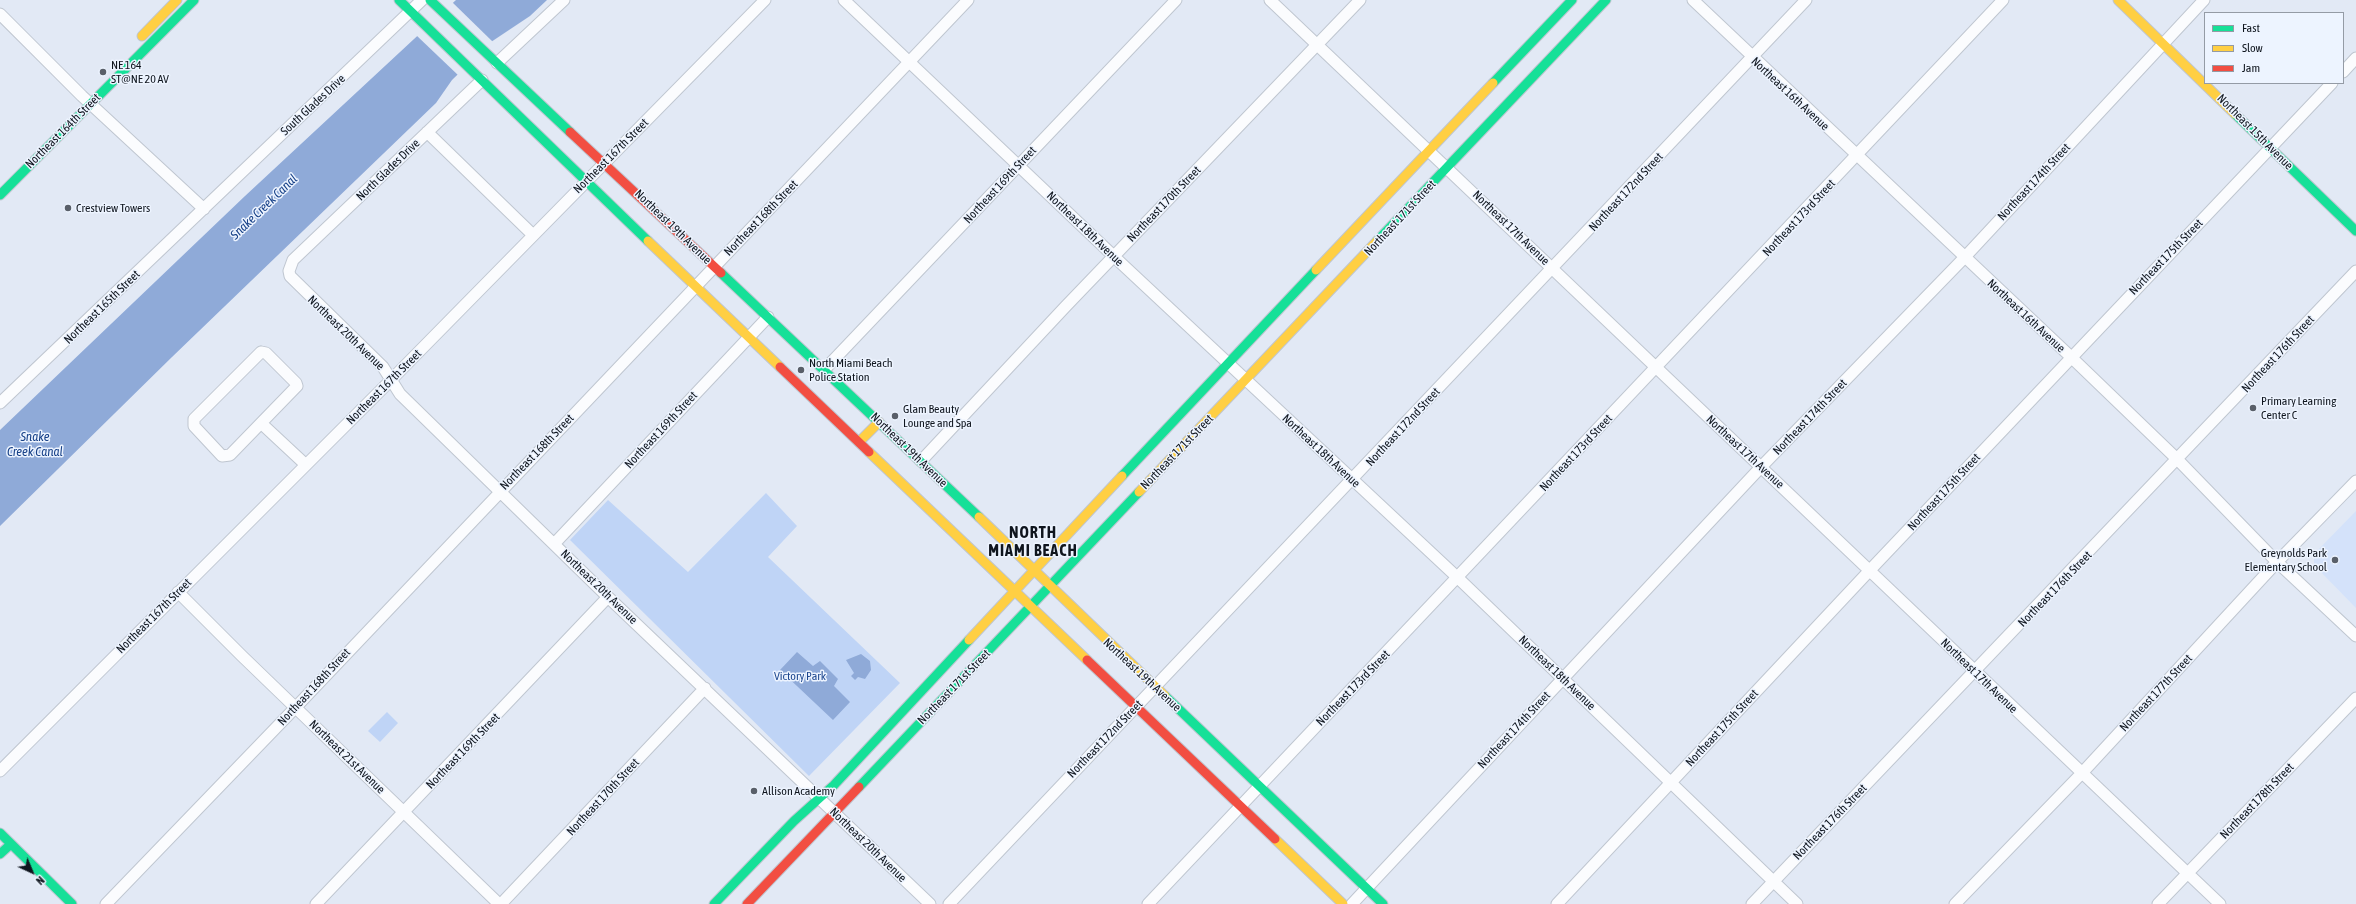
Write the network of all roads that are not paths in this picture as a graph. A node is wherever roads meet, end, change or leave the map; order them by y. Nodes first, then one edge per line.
1 (177, 0) edge
2 (194, 0) edge
3 (399, 0) edge
4 (422, 0) edge
5 (430, 0) edge
6 (564, 0) edge
7 (765, 0) edge
8 (844, 0) edge
9 (968, 0) edge
10 (1176, 0) edge
11 (1270, 0) edge
12 (1360, 0) edge
13 (1572, 0) edge
14 (1606, 0) edge
15 (1692, 0) edge
16 (1806, 0) edge
17 (2003, 0) edge
18 (2118, 0) edge
19 (2204, 0) edge
20 (410, 11) junction
21 (0, 14) edge
22 (137, 41) dead end
23 (2163, 42) junction
24 (1317, 45) junction
25 (1753, 58) junction
26 (2356, 58) edge
27 (909, 62) junction
28 (497, 64) junction
29 (2344, 71) edge
30 (482, 80) junction
31 (2204, 83) edge
32 (2205, 84) edge
33 (2331, 84) edge
34 (91, 88) dead end
35 (82, 101) junction
36 (427, 132) junction
37 (2270, 148) junction
38 (1429, 150) junction
39 (1857, 156) junction
40 (605, 163) junction
41 (1018, 165) junction
42 (1448, 168) junction
43 (586, 182) junction
44 (0, 195) edge
45 (204, 209) junction
46 (2356, 231) edge
47 (533, 235) junction
48 (1113, 257) junction
49 (1964, 258) junction
50 (293, 260) joint
51 (714, 267) junction
52 (1553, 269) junction
53 (2356, 271) edge
54 (695, 286) junction
55 (768, 317) junction
56 (749, 337) junction
57 (2071, 357) junction
58 (1228, 364) junction
59 (1657, 368) junction
60 (824, 370) junction
61 (392, 379) junction
62 (1246, 380) junction
63 (0, 403) edge
64 (1179, 416) junction
65 (879, 422) junction
66 (262, 424) junction
67 (1197, 432) junction
68 (859, 442) junction
69 (2178, 460) junction
70 (921, 461) junction
71 (306, 465) junction
72 (1761, 467) junction
73 (1352, 481) junction
74 (2356, 481) edge
75 (500, 490) junction
76 (1108, 509) junction
77 (554, 544) junction
78 (2277, 562) junction
79 (1871, 570) junction
80 (1034, 571) junction
81 (1458, 578) junction
82 (1050, 587) junction
83 (178, 592) junction
84 (1016, 592) junction
85 (608, 598) junction
86 (1031, 607) junction
87 (2356, 636) edge
88 (1975, 672) junction
89 (1563, 678) junction
90 (1155, 687) junction
91 (705, 688) junction
92 (2356, 698) edge
93 (1136, 707) junction
94 (296, 708) junction
95 (0, 771) edge
96 (2082, 773) junction
97 (1672, 782) junction
98 (1261, 785) junction
99 (819, 799) junction
100 (1241, 806) junction
101 (405, 812) junction
102 (834, 813) junction
103 (0, 833) edge
104 (11, 844) junction
105 (0, 854) edge
106 (2188, 873) junction
107 (1773, 881) junction
108 (1367, 888) junction
109 (72, 904) edge
110 (106, 904) edge
111 (316, 904) edge
112 (500, 904) edge
113 (714, 904) edge
114 (747, 904) edge
115 (930, 904) edge
116 (949, 904) edge
117 (1148, 904) edge
118 (1343, 904) edge
119 (1352, 904) edge
120 (1383, 904) edge
121 (1557, 904) edge
122 (1752, 904) edge
123 (1797, 904) edge
124 (1955, 904) edge
125 (2158, 904) edge
126 (2220, 904) edge

1 - 22 street
2 - 35 street, Northeast 164th Street
3 - 20 street
4 - 20 street, South Glades Drive
5 - 28 street, Northeast 19th Avenue
6 - 28 street
7 - 40 street, Northeast 167th Street
8 - 27 street, Northeast 18th Avenue
9 - 27 street, Northeast 168th Street
10 - 41 street, Northeast 169th Street
11 - 24 street, Northeast 17th Avenue
12 - 24 street, Northeast 170th Street
13 - 38 street, Northeast 171st Street
14 - 42 street, Northeast 171st Street
15 - 25 street, Northeast 16th Avenue
16 - 25 street, Northeast 172nd Street
17 - 39 street, Northeast 173rd Street
18 - 23 street, Northeast 15th Avenue
19 - 23 street, Northeast 174th Street
20 - 30 street
20 - 45 street, South Glades Drive
21 - 35 street
23 - 31 street, Northeast 15th Avenue
23 - 49 street, Northeast 174th Street
24 - 38 street, Northeast 17th Avenue
24 - 48 street, Northeast 170th Street
25 - 39 street, Northeast 16th Avenue
25 - 52 street, Northeast 172nd Street
26 - 29 street
27 - 41 street, Northeast 18th Avenue
27 - 51 street, Northeast 168th Street
28 - 40 street, Northeast 19th Avenue
30 - 36 street, North Glades Drive
30 - 43 street
32 - 37 street, Northeast 15th Avenue
33 - 37 street, Northeast 175th Street
34 - 35 street, Northeast 164th Street
35 - 44 street, Northeast 164th Street
35 - 45 street
36 - 47 street
36 - 50 street, North Glades Drive
37 - 46 street, Northeast 15th Avenue
37 - 57 street, Northeast 175th Street
38 - 42 street, Northeast 17th Avenue
38 - 58 street, Northeast 171st Street
39 - 49 street, Northeast 16th Avenue
39 - 59 street, Northeast 173rd Street
40 - 43 street, Northeast 167th Street
40 - 51 street, Northeast 19th Avenue
41 - 48 street, Northeast 18th Avenue
41 - 60 street, Northeast 169th Street
42 - 52 street, Northeast 17th Avenue
42 - 62 street, Northeast 171st Street
43 - 47 street, Northeast 167th Street
43 - 54 street
45 - 63 street, Northeast 165th Street
47 - 61 street, Northeast 167th Street
48 - 58 street, Northeast 18th Avenue
48 - 70 street, Northeast 170th Street
49 - 57 street, Northeast 16th Avenue
49 - 72 street, Northeast 174th Street
50 - 61 street, Northeast 20th Avenue
51 - 54 street, Northeast 168th Street
51 - 55 street, Northeast 19th Avenue
52 - 59 street, Northeast 17th Avenue
52 - 73 street, Northeast 172nd Street
53 - 69 street, Northeast 176th Street
54 - 56 street
54 - 75 street, Northeast 168th Street
55 - 56 street, Northeast 169th Street
55 - 60 street, Northeast 19th Avenue
56 - 68 street
56 - 77 street, Northeast 169th Street
57 - 69 street, Northeast 16th Avenue
57 - 79 street, Northeast 175th Street
58 - 62 street, Northeast 18th Avenue
58 - 64 street, Northeast 171st Street
59 - 72 street, Northeast 17th Avenue
59 - 81 street, Northeast 173rd Street
60 - 65 street, Northeast 19th Avenue
61 - 71 street, Northeast 167th Street
61 - 75 street, Northeast 20th Avenue
62 - 67 street, Northeast 171st Street
62 - 73 street, Northeast 18th Avenue
64 - 67 street
64 - 76 street, Northeast 171st Street
65 - 68 street
65 - 70 street, Northeast 19th Avenue
66 - 66 street
66 - 71 street
67 - 76 street, Northeast 171st Street
68 - 84 street
69 - 78 street, Northeast 16th Avenue
69 - 88 street, Northeast 176th Street
70 - 80 street, Northeast 19th Avenue
71 - 83 street, Northeast 167th Street
72 - 79 street, Northeast 17th Avenue
72 - 89 street, Northeast 174th Street
73 - 81 street, Northeast 18th Avenue
73 - 90 street, Northeast 172nd Street
74 - 78 street, Northeast 177th Street
75 - 77 street, Northeast 20th Avenue
75 - 94 street, Northeast 168th Street
76 - 80 street, Northeast 171st Street
76 - 82 street, Northeast 171st Street
77 - 85 street, Northeast 20th Avenue
78 - 87 street, Northeast 16th Avenue
78 - 96 street, Northeast 177th Street
79 - 88 street, Northeast 17th Avenue
79 - 97 street, Northeast 175th Street
80 - 82 street, Northeast 19th Avenue
80 - 84 street, Northeast 171st Street
81 - 89 street, Northeast 18th Avenue
81 - 98 street, Northeast 173rd Street
82 - 86 street, Northeast 171st Street
82 - 90 street, Northeast 19th Avenue
83 - 94 street, Northeast 21st Avenue
83 - 95 street, Northeast 167th Street
84 - 86 street
84 - 99 street, Northeast 171st Street
85 - 91 street, Northeast 20th Avenue
85 - 101 street, Northeast 169th Street
86 - 93 street
86 - 102 street, Northeast 171st Street
88 - 96 street, Northeast 17th Avenue
88 - 107 street, Northeast 176th Street
89 - 97 street, Northeast 18th Avenue
89 - 108 street, Northeast 174th Street
90 - 93 street, Northeast 172nd Street
90 - 98 street, Northeast 19th Avenue
91 - 99 street, Northeast 20th Avenue
91 - 112 street, Northeast 170th Street
92 - 106 street, Northeast 178th Street
93 - 100 street
93 - 116 street, Northeast 172nd Street
94 - 101 street, Northeast 21st Avenue
94 - 110 street, Northeast 168th Street
96 - 106 street, Northeast 17th Avenue
96 - 124 street, Northeast 177th Street
97 - 107 street, Northeast 18th Avenue
97 - 121 street, Northeast 175th Street
98 - 100 street, Northeast 173rd Street
98 - 108 street, Northeast 19th Avenue
99 - 102 street, Northeast 20th Avenue
99 - 113 street, Northeast 171st Street
100 - 117 street, Northeast 173rd Street
100 - 118 street
101 - 111 street, Northeast 169th Street
101 - 112 street, Northeast 21st Avenue
102 - 114 street, Northeast 171st Street
102 - 115 street, Northeast 20th Avenue
103 - 104 street
104 - 105 street
104 - 109 street
106 - 125 street, Northeast 178th Street
106 - 126 street, Northeast 17th Avenue
107 - 122 street, Northeast 176th Street
107 - 123 street, Northeast 18th Avenue
108 - 119 street, Northeast 174th Street
108 - 120 street, Northeast 19th Avenue

